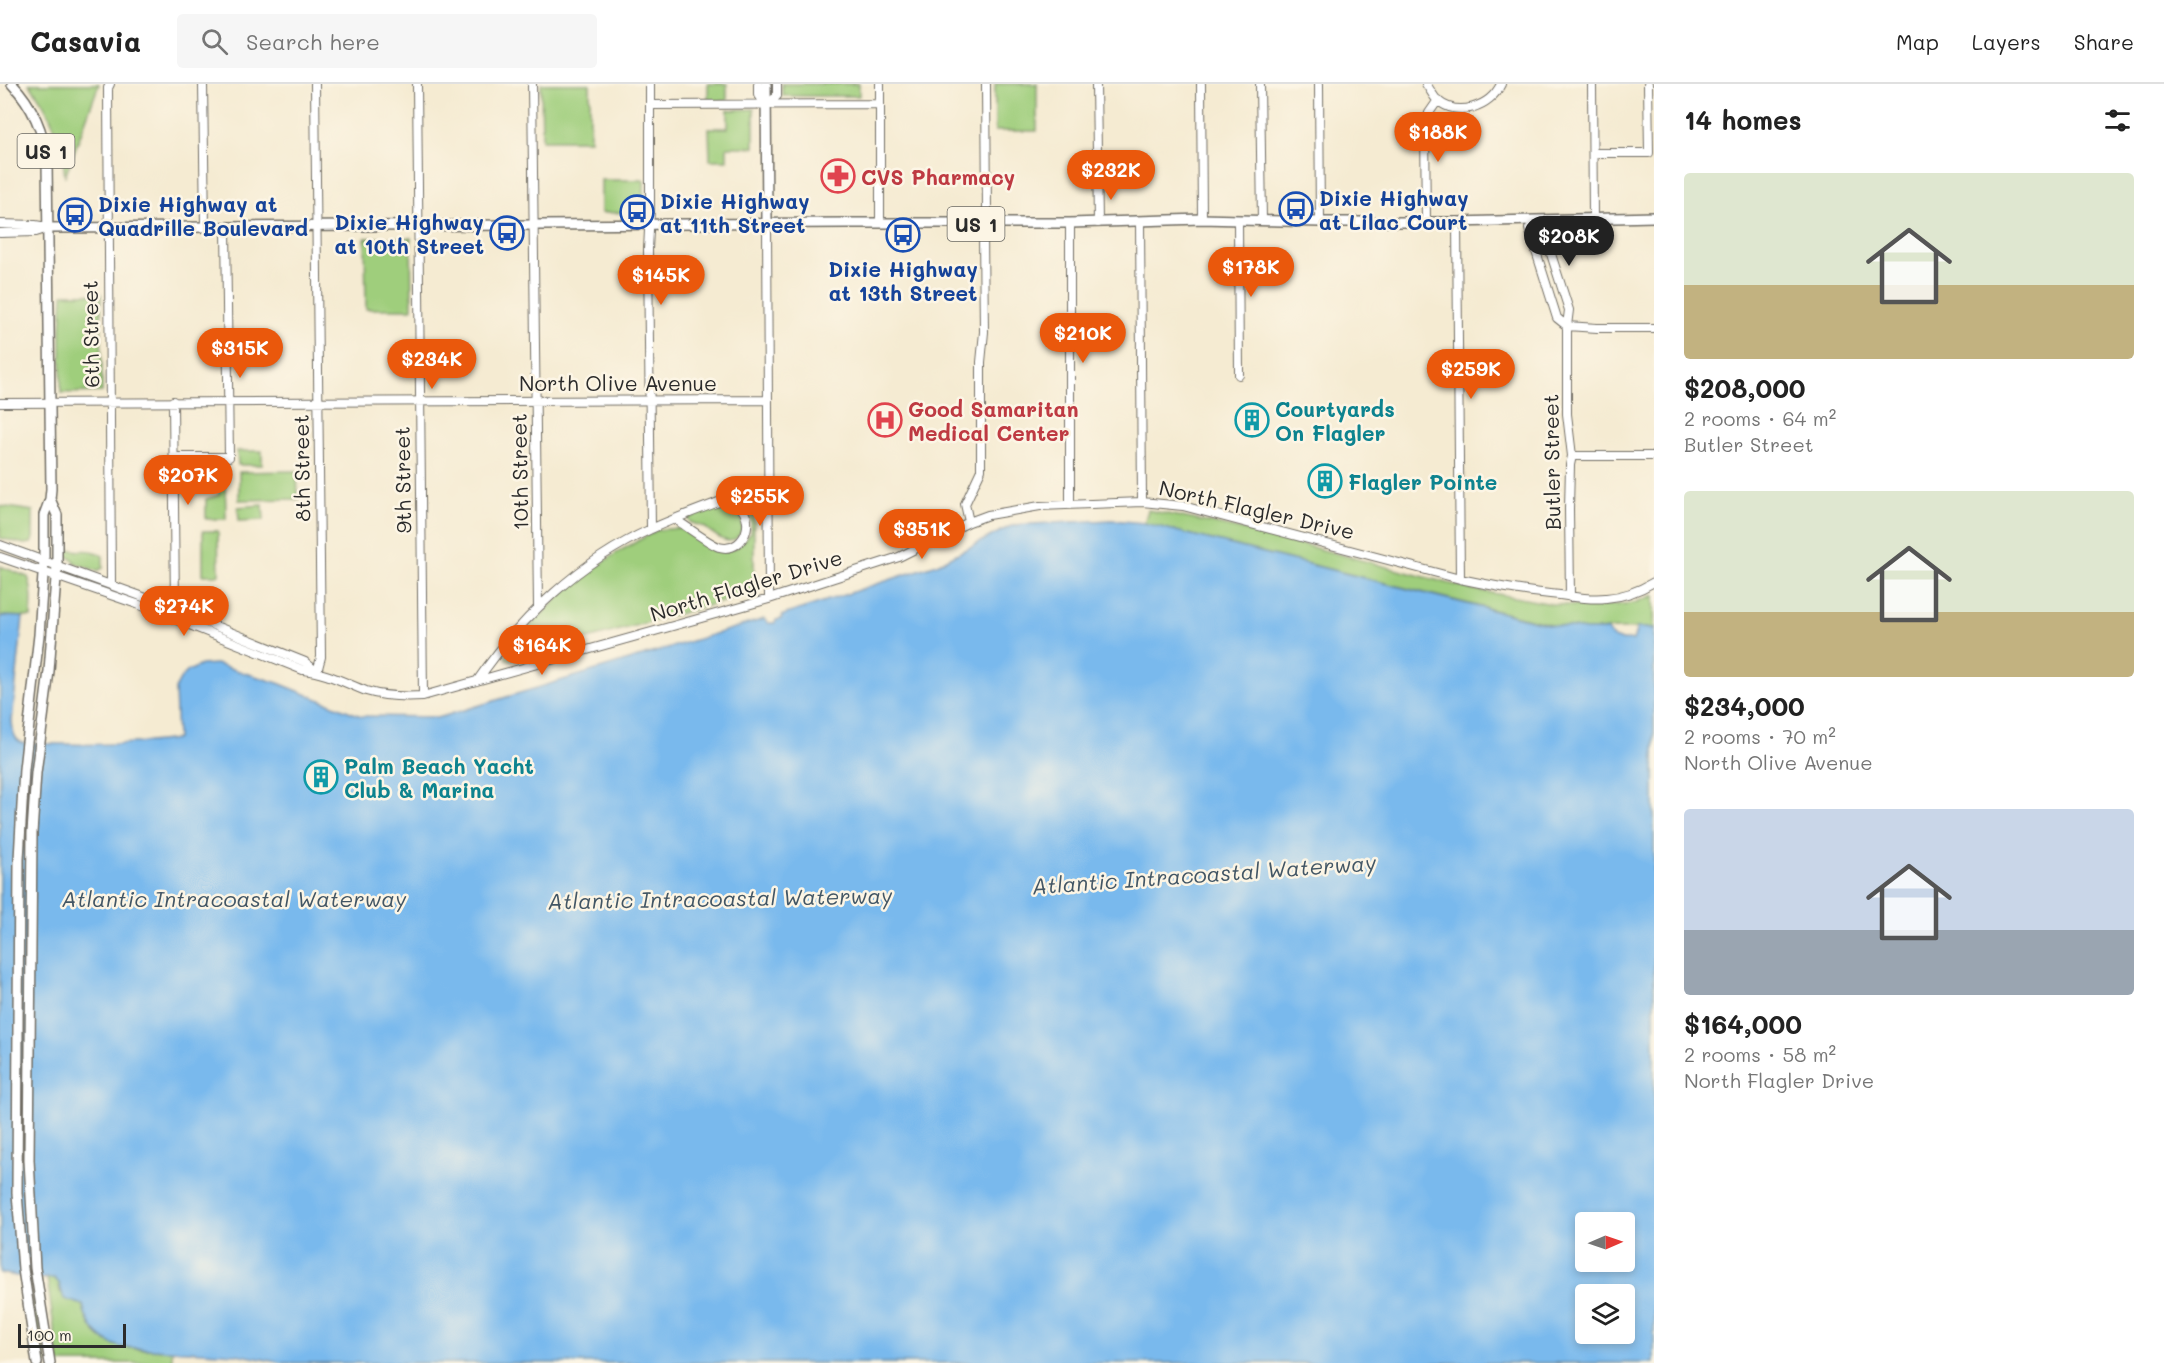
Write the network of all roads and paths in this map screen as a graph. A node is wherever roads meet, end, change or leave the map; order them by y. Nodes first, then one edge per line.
1 (12, 84) edge
2 (110, 84) edge
3 (203, 84) edge
4 (315, 84) edge
5 (417, 84) edge
6 (532, 84) edge
7 (650, 84) edge
8 (758, 84) edge
9 (766, 84) edge
10 (777, 84) edge
11 (880, 84) edge
12 (986, 84) edge
13 (1096, 84) edge
14 (1201, 84) edge
15 (1260, 84) edge
16 (1319, 84) edge
17 (1426, 84) edge
18 (1501, 84) edge
19 (1592, 84) edge
20 (1648, 84) edge
21 (1438, 100) junction
22 (880, 104) junction
23 (651, 105) junction
24 (766, 105) junction
25 (1593, 153) junction
26 (1654, 217) edge
27 (1593, 218) junction
28 (1202, 219) junction
29 (1238, 220) junction
30 (1534, 220) junction
31 (1140, 221) junction
32 (1262, 221) junction
33 (1320, 222) junction
34 (1426, 222) junction
35 (1457, 222) junction
36 (767, 223) junction
37 (880, 223) junction
38 (1098, 223) junction
39 (649, 224) junction
40 (984, 224) junction
41 (1070, 224) junction
42 (0, 225) edge
43 (533, 225) junction
44 (205, 226) junction
45 (226, 226) junction
46 (317, 226) junction
47 (419, 226) junction
48 (108, 227) junction
49 (48, 228) junction
50 (0, 233) edge
51 (1567, 326) junction
52 (1654, 328) edge
53 (1239, 375) dead end
54 (318, 400) junction
55 (419, 400) junction
56 (536, 400) junction
57 (649, 400) junction
58 (768, 400) junction
59 (173, 401) junction
60 (227, 401) junction
61 (109, 402) junction
62 (49, 403) junction
63 (0, 404) edge
64 (1572, 456) junction
65 (1654, 456) edge
66 (174, 457) junction
67 (50, 499) junction
68 (1142, 502) junction
69 (1070, 505) junction
70 (675, 519) junction
71 (969, 522) junction
72 (651, 529) junction
73 (0, 544) edge
74 (0, 557) edge
75 (44, 560) junction
76 (57, 565) junction
77 (43, 572) junction
78 (56, 576) junction
79 (1460, 579) junction
80 (1654, 582) edge
81 (111, 584) junction
82 (1570, 597) junction
83 (769, 599) junction
84 (538, 608) junction
85 (175, 609) junction
86 (317, 672) junction
87 (477, 681) junction
88 (423, 696) junction
89 (37, 1363) edge
90 (50, 1363) edge

1 - 49 main road, US 1
2 - 48 street, 6th Street
3 - 44 street
4 - 46 street, 8th Street
5 - 47 street, 9th Street
6 - 43 street, 10th Street
7 - 23 street
8 - 24 street
9 - 24 main road
10 - 24 street
11 - 22 street
12 - 40 street
13 - 38 street
14 - 28 street
15 - 32 street
16 - 33 street
17 - 21 street
18 - 21 street
19 - 25 street
20 - 25 street
21 - 34 street
22 - 24 street
22 - 37 street
23 - 24 street
23 - 39 street
24 - 36 main road
25 - 27 street
26 - 27 main road, US 1
27 - 30 main road, US 1
28 - 29 main road, US 1
28 - 31 main road, US 1
29 - 32 main road, US 1
29 - 53 street
30 - 35 main road, US 1
30 - 51 street, Butler Street
30 - 51 street
31 - 38 main road, US 1
31 - 68 street
32 - 33 main road, US 1
33 - 34 main road, US 1
34 - 35 main road, US 1
35 - 79 street
36 - 37 main road, US 1
36 - 39 main road, US 1
36 - 58 street
37 - 40 main road, US 1
38 - 41 main road, US 1
39 - 43 main road, US 1
39 - 57 street
40 - 41 main road, US 1
40 - 71 street
41 - 69 street
42 - 49 street
43 - 47 main road, US 1
43 - 56 street, 10th Street
44 - 45 main road, US 1
44 - 48 main road, US 1
45 - 46 main road, US 1
45 - 60 street
46 - 47 main road, US 1
46 - 54 street, 8th Street
47 - 55 street, 9th Street
48 - 49 main road, US 1
48 - 61 street, 6th Street
49 - 50 street
49 - 62 main road
51 - 52 street
51 - 64 street, Butler Street
54 - 55 street, North Olive Avenue
54 - 60 street, North Olive Avenue
54 - 86 street, 8th Street
55 - 56 street, North Olive Avenue
55 - 88 street, 9th Street
56 - 57 street, North Olive Avenue
56 - 84 street, 10th Street
57 - 58 street, North Olive Avenue
57 - 72 street
58 - 83 street
59 - 60 street, North Olive Avenue
59 - 61 street, North Olive Avenue
59 - 66 street
60 - 66 street
61 - 62 street, North Olive Avenue
61 - 81 street, 6th Street
62 - 63 street, North Olive Avenue
62 - 67 main road
64 - 65 street
64 - 82 street, Butler Street
66 - 85 street
67 - 75 main road
67 - 76 main road
68 - 69 street, North Flagler Drive
68 - 79 street, North Flagler Drive
69 - 71 street, North Flagler Drive
70 - 70 street, North Flagler Drive
70 - 72 street, North Flagler Drive
71 - 83 street, North Flagler Drive
72 - 84 street, North Flagler Drive
73 - 75 street, North Flagler Drive
74 - 77 street, North Flagler Drive
75 - 76 street, North Flagler Drive
75 - 77 main road
76 - 78 main road
76 - 81 street, North Flagler Drive
77 - 78 street, North Flagler Drive
77 - 89 main road
78 - 86 street, North Flagler Drive
78 - 90 main road
79 - 82 street, North Flagler Drive
80 - 82 street, North Flagler Drive
81 - 85 street, North Flagler Drive
83 - 87 street, North Flagler Drive
84 - 87 street, North Flagler Drive
85 - 86 street, North Flagler Drive
86 - 88 street, North Flagler Drive
87 - 88 street, North Flagler Drive

